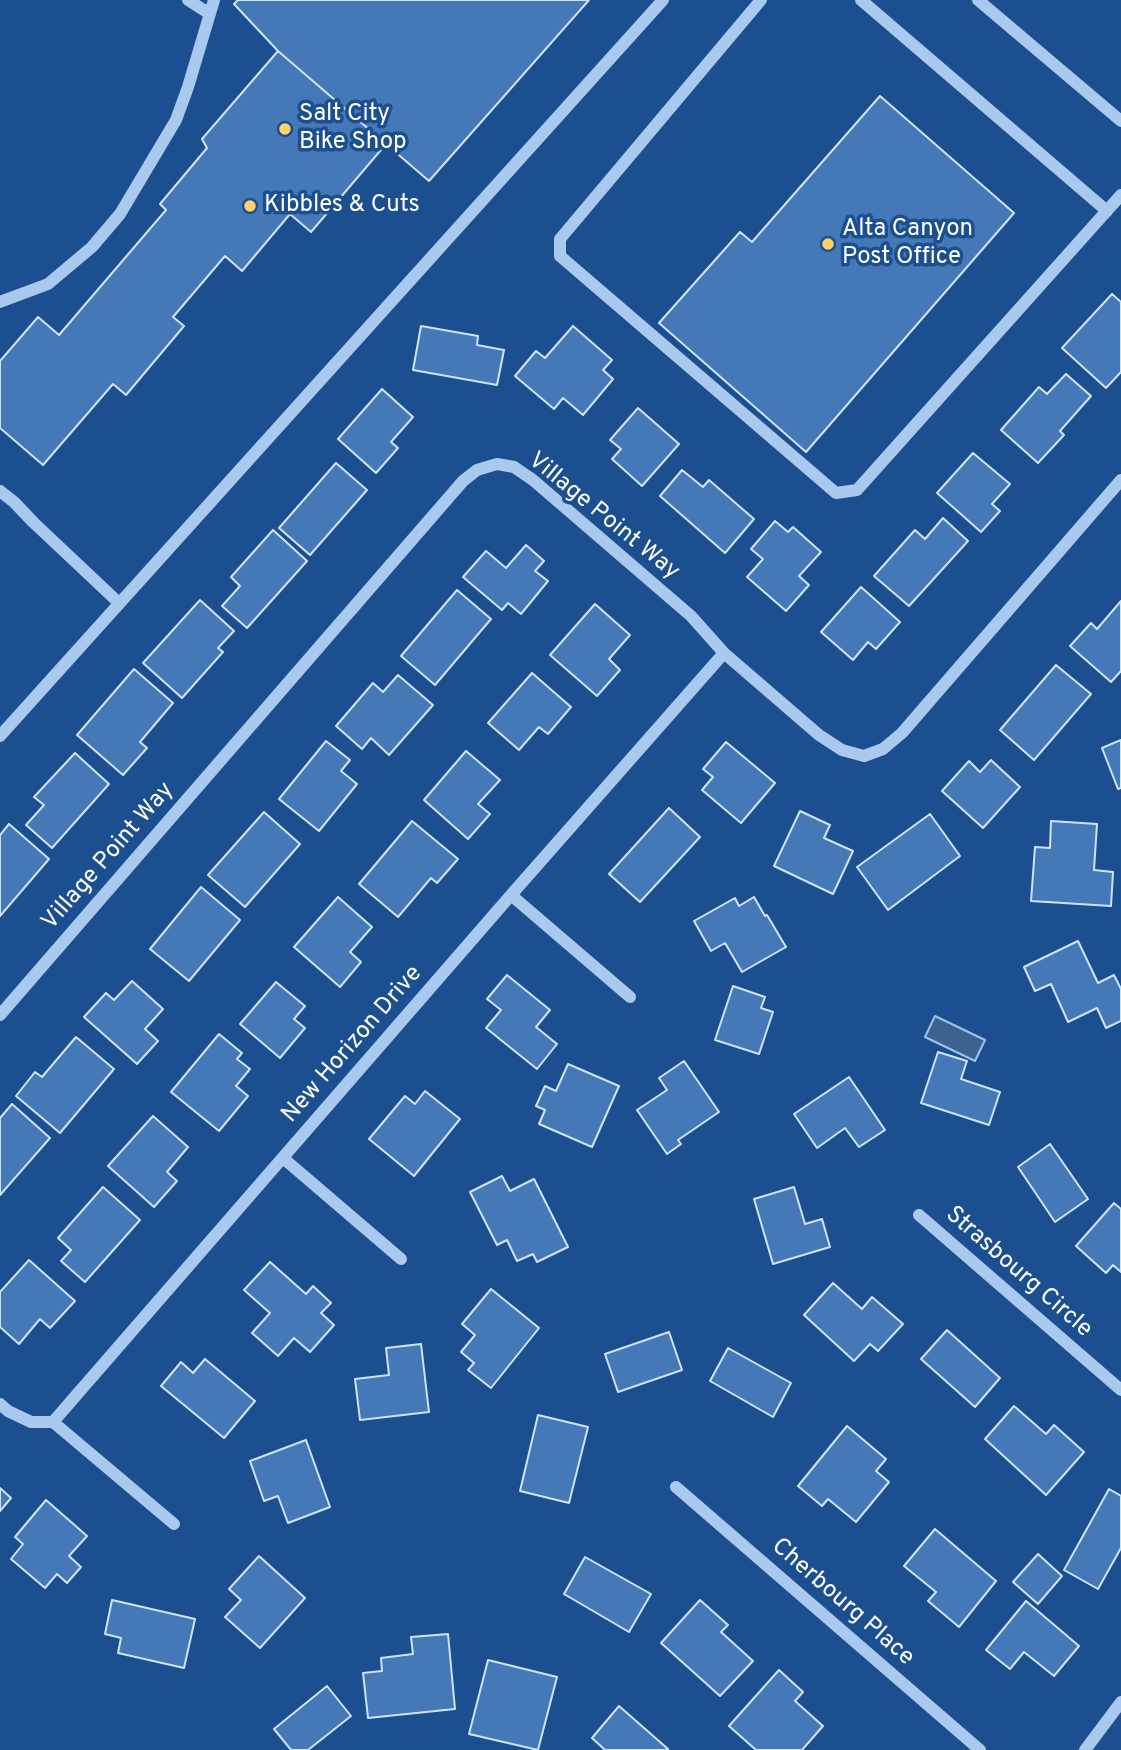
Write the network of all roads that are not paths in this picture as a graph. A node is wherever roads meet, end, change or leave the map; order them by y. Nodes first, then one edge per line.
1 (188, 0) edge
2 (214, 0) edge
3 (663, 0) edge
4 (761, 0) edge
5 (861, 0) edge
6 (978, 0) edge
7 (210, 14) junction
8 (1121, 121) edge
9 (1121, 195) edge
10 (1107, 211) junction
11 (0, 302) edge
12 (1121, 480) edge
13 (0, 491) edge
14 (119, 603) junction
15 (724, 653) junction
16 (1, 732) edge
17 (511, 895) junction
18 (630, 997) dead end
19 (0, 1015) edge
20 (283, 1158) junction
21 (919, 1215) dead end
22 (401, 1259) dead end
23 (1121, 1390) edge
24 (0, 1404) edge
25 (53, 1422) junction
26 (676, 1487) dead end
27 (174, 1524) dead end
28 (1121, 1702) edge
29 (980, 1750) edge
30 (1085, 1750) edge

1 - 7 street
2 - 7 street
3 - 14 street
4 - 10 street
5 - 10 street
6 - 8 street
7 - 11 street
9 - 10 street
12 - 15 street, Village Point Way
13 - 14 street
14 - 16 street
15 - 17 street, New Horizon Drive
15 - 19 street, Village Point Way
17 - 18 street
17 - 20 street, New Horizon Drive
20 - 22 street
20 - 25 street, New Horizon Drive
21 - 23 street, Strasbourg Circle
24 - 25 street
25 - 27 street
26 - 29 street, Cherbourg Place
28 - 30 street

